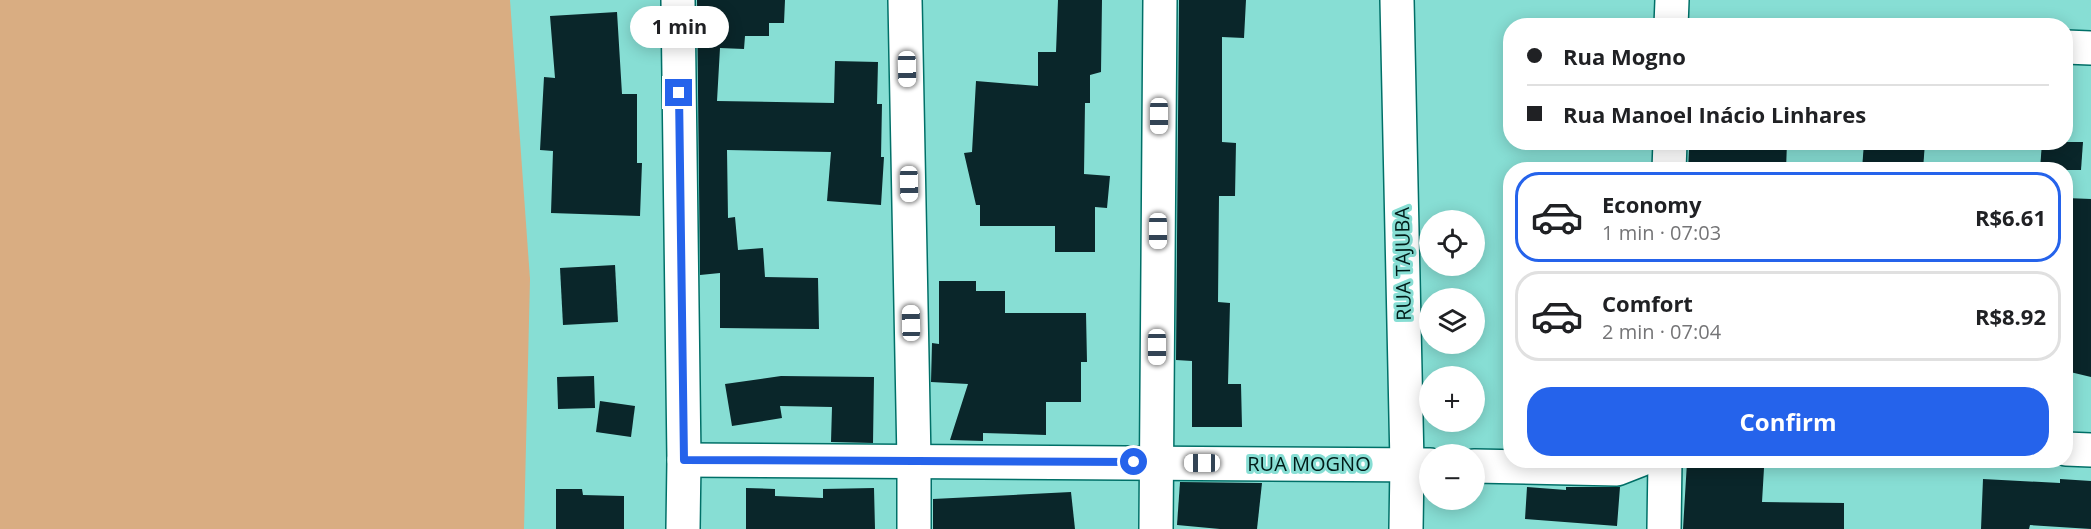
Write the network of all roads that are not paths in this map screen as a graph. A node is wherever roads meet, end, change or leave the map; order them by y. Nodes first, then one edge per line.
1 (678, 0) edge
2 (905, 0) edge
3 (1160, 0) edge
4 (1397, 0) edge
5 (1671, 0) edge
6 (1671, 18) edge
7 (2073, 47) edge
8 (2091, 48) edge
9 (2073, 449) edge
10 (2091, 450) edge
11 (684, 460) junction
12 (914, 461) junction
13 (1156, 462) junction
14 (1418, 464) edge
15 (1485, 466) edge
16 (1503, 467) edge
17 (1569, 468) edge
18 (1620, 468) edge
19 (1665, 468) edge
20 (683, 529) edge
21 (914, 529) edge
22 (1156, 529) edge
23 (1406, 529) edge
24 (1664, 529) edge

1 - 11 street
2 - 12 street
3 - 13 street
4 - 14 street, RUA TAJUBA
5 - 6 street
7 - 8 street
9 - 10 street
11 - 12 street, RUA MOGNO
11 - 20 street
12 - 13 street, RUA MOGNO
12 - 21 street
13 - 14 street, RUA MOGNO
13 - 22 street
14 - 23 street, RUA TAJUBA
15 - 16 street
17 - 18 street
19 - 24 street

